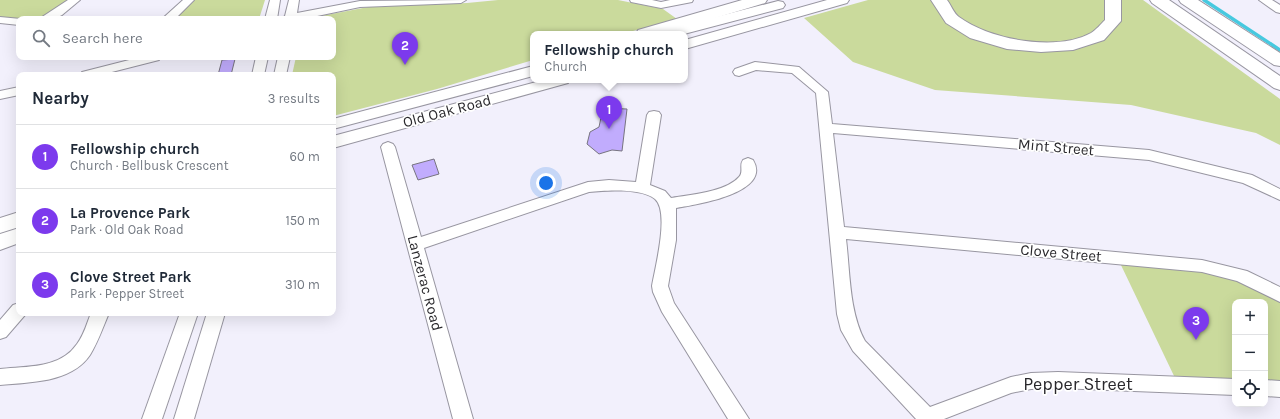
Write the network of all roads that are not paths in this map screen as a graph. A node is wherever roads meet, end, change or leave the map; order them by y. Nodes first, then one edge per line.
1 (74, 0) edge
2 (189, 0) edge
3 (275, 0) edge
4 (294, 0) edge
5 (461, 0) edge
6 (635, 0) edge
7 (688, 0) edge
8 (759, 0) edge
9 (798, 0) edge
10 (842, 0) edge
11 (939, 0) edge
12 (1112, 0) edge
13 (1158, 0) edge
14 (1187, 0) edge
15 (1264, 0) edge
16 (1172, 10) junction
17 (1280, 10) edge
18 (51, 16) edge
19 (171, 16) edge
20 (272, 16) edge
21 (289, 16) edge
22 (302, 16) edge
23 (0, 20) edge
24 (16, 22) edge
25 (654, 31) edge
26 (679, 31) edge
27 (688, 44) edge
28 (261, 60) edge
29 (283, 60) edge
30 (130, 61) edge
31 (1280, 61) edge
32 (95, 72) edge
33 (259, 72) edge
34 (281, 72) edge
35 (530, 72) edge
36 (739, 72) dead end
37 (551, 83) edge
38 (1280, 84) edge
39 (1280, 91) edge
40 (16, 92) edge
41 (0, 95) edge
42 (654, 115) dead end
43 (336, 123) edge
44 (826, 128) junction
45 (336, 141) edge
46 (388, 146) dead end
47 (748, 163) dead end
48 (642, 188) junction
49 (1280, 195) edge
50 (667, 204) junction
51 (16, 219) edge
52 (0, 226) edge
53 (837, 232) junction
54 (16, 235) edge
55 (0, 242) edge
56 (415, 245) junction
57 (1280, 295) edge
58 (16, 313) edge
59 (99, 316) edge
60 (187, 316) edge
61 (215, 316) edge
62 (0, 332) edge
63 (0, 377) edge
64 (1232, 387) edge
65 (1268, 388) edge
66 (1280, 389) edge
67 (152, 419) edge
68 (184, 419) edge
69 (463, 419) edge
70 (739, 419) edge
71 (928, 419) edge

1 - 18 street
2 - 19 street
3 - 20 street
4 - 21 street
5 - 22 street
6 - 7 street
8 - 25 highway
9 - 26 main road
10 - 27 main road
11 - 12 highway
13 - 16 highway
14 - 31 highway
15 - 17 street
16 - 38 highway
16 - 39 highway
23 - 24 street
28 - 33 street
29 - 34 street
30 - 32 street
35 - 43 main road, Old Oak Road
36 - 44 street
37 - 45 main road, Old Oak Road
40 - 41 street
42 - 48 street
44 - 49 street, Mint Street
44 - 53 street
46 - 56 street, Lanzerac Road
47 - 50 street
48 - 50 street
48 - 56 street
50 - 70 street
51 - 52 main road
53 - 57 street, Clove Street
53 - 71 street
54 - 55 main road
56 - 69 street, Lanzerac Road
58 - 62 street
59 - 63 street
60 - 67 street
61 - 68 street
64 - 71 street, Pepper Street
65 - 66 street

